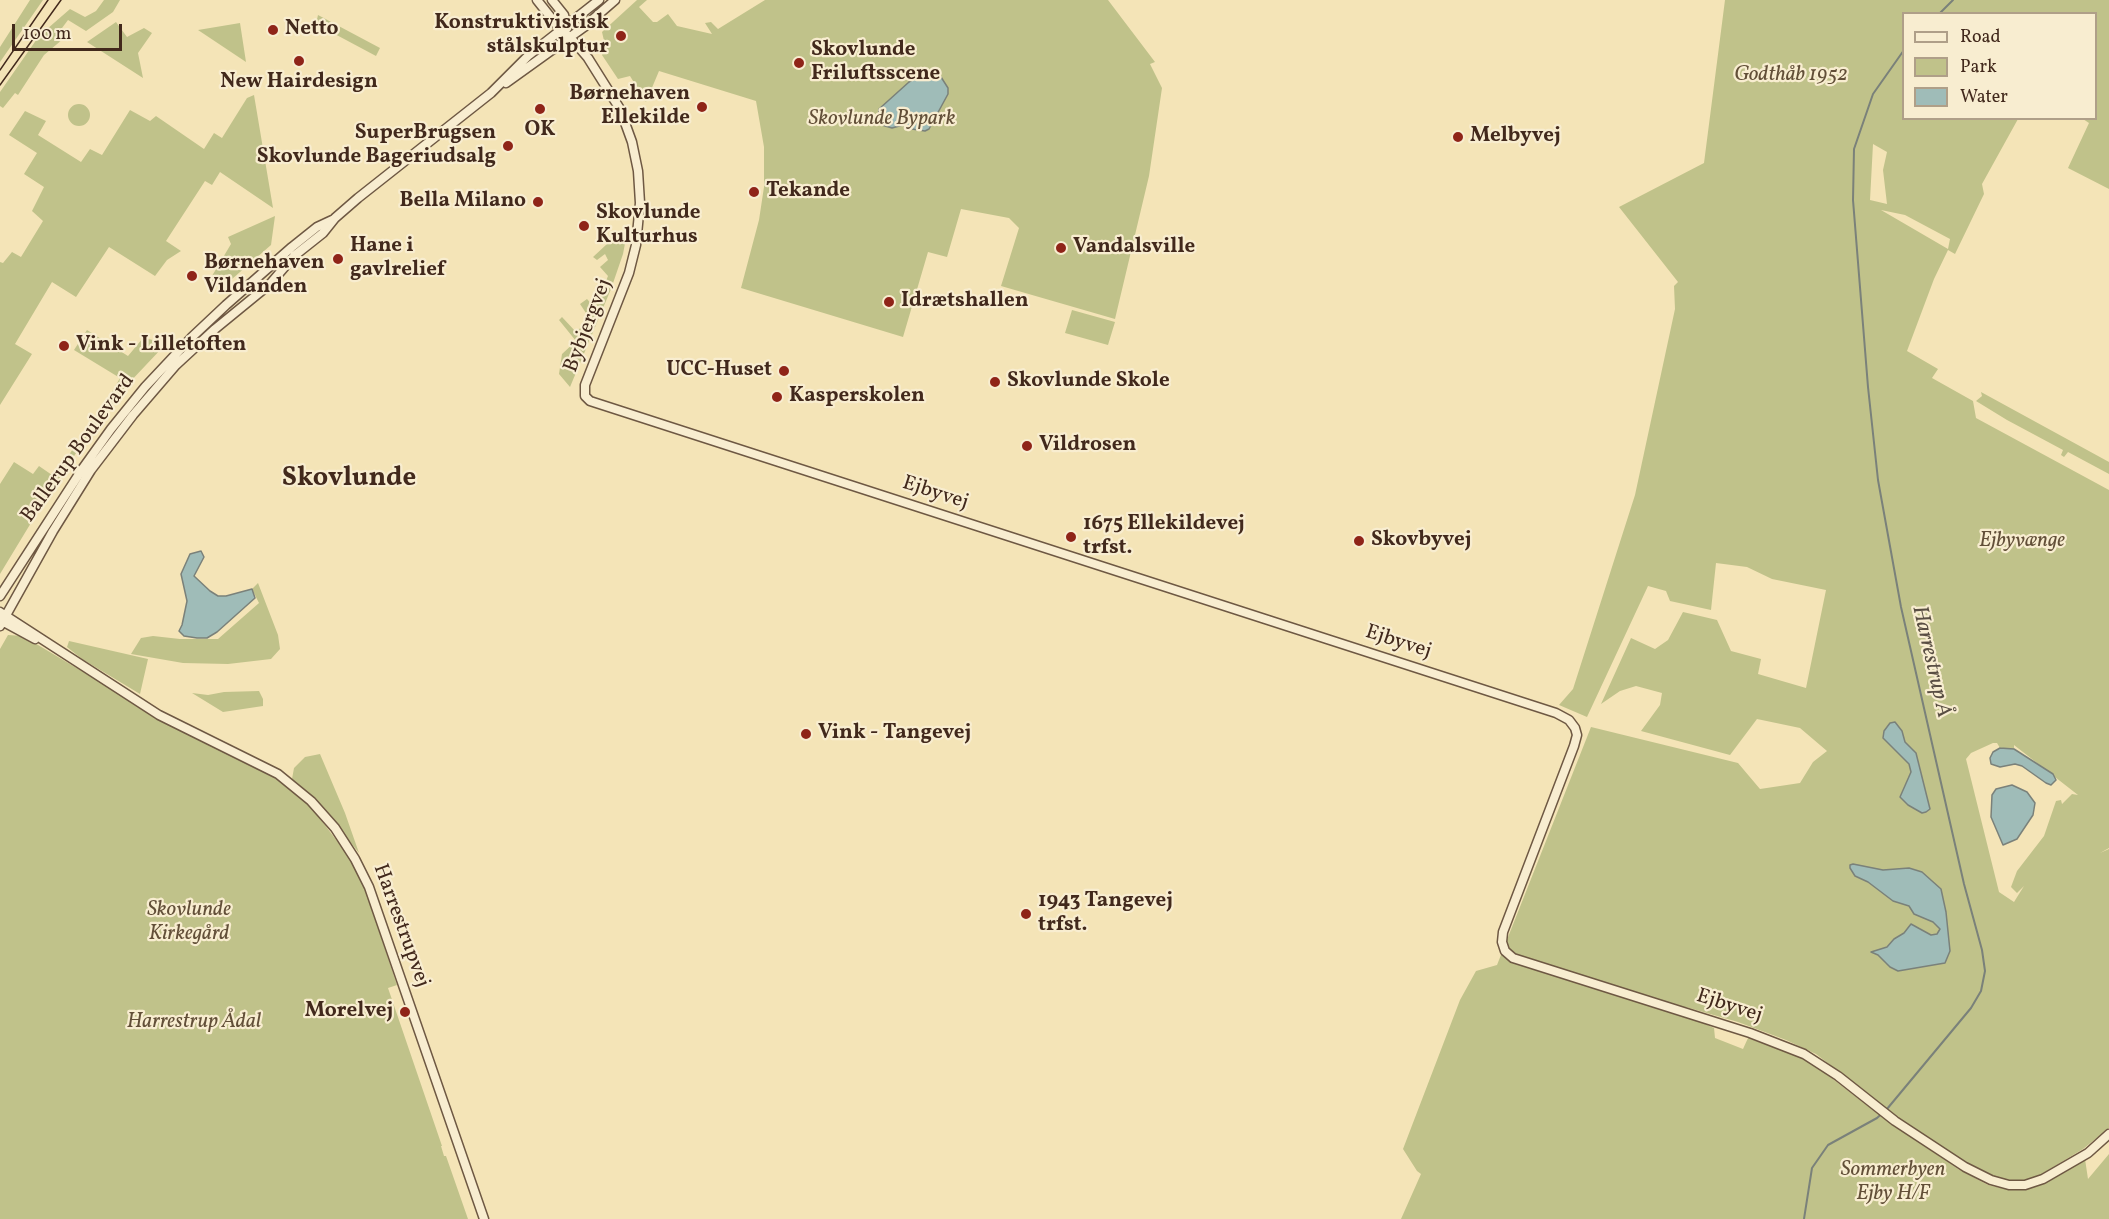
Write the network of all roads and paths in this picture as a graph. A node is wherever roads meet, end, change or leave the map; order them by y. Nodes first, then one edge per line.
1 (537, 0) edge
2 (552, 0) edge
3 (599, 0) edge
4 (615, 0) edge
5 (563, 27) junction
6 (570, 37) junction
7 (491, 93) junction
8 (335, 218) junction
9 (585, 396) joint
10 (0, 596) edge
11 (2, 619) edge
12 (2109, 1134) edge
13 (484, 1219) edge

1 - 5 street
2 - 5 street
3 - 5 street, Ballerup Boulevard
4 - 6 street, Ballerup Boulevard
5 - 6 street, Bybjergvej
5 - 7 street, Ballerup Boulevard
6 - 7 street, Ballerup Boulevard
6 - 9 street, Bybjergvej
7 - 8 street, Ballerup Boulevard
8 - 10 street, Ballerup Boulevard
8 - 11 street, Ballerup Boulevard
9 - 12 street, Ejbyvej
11 - 13 street, Harrestrupvej

